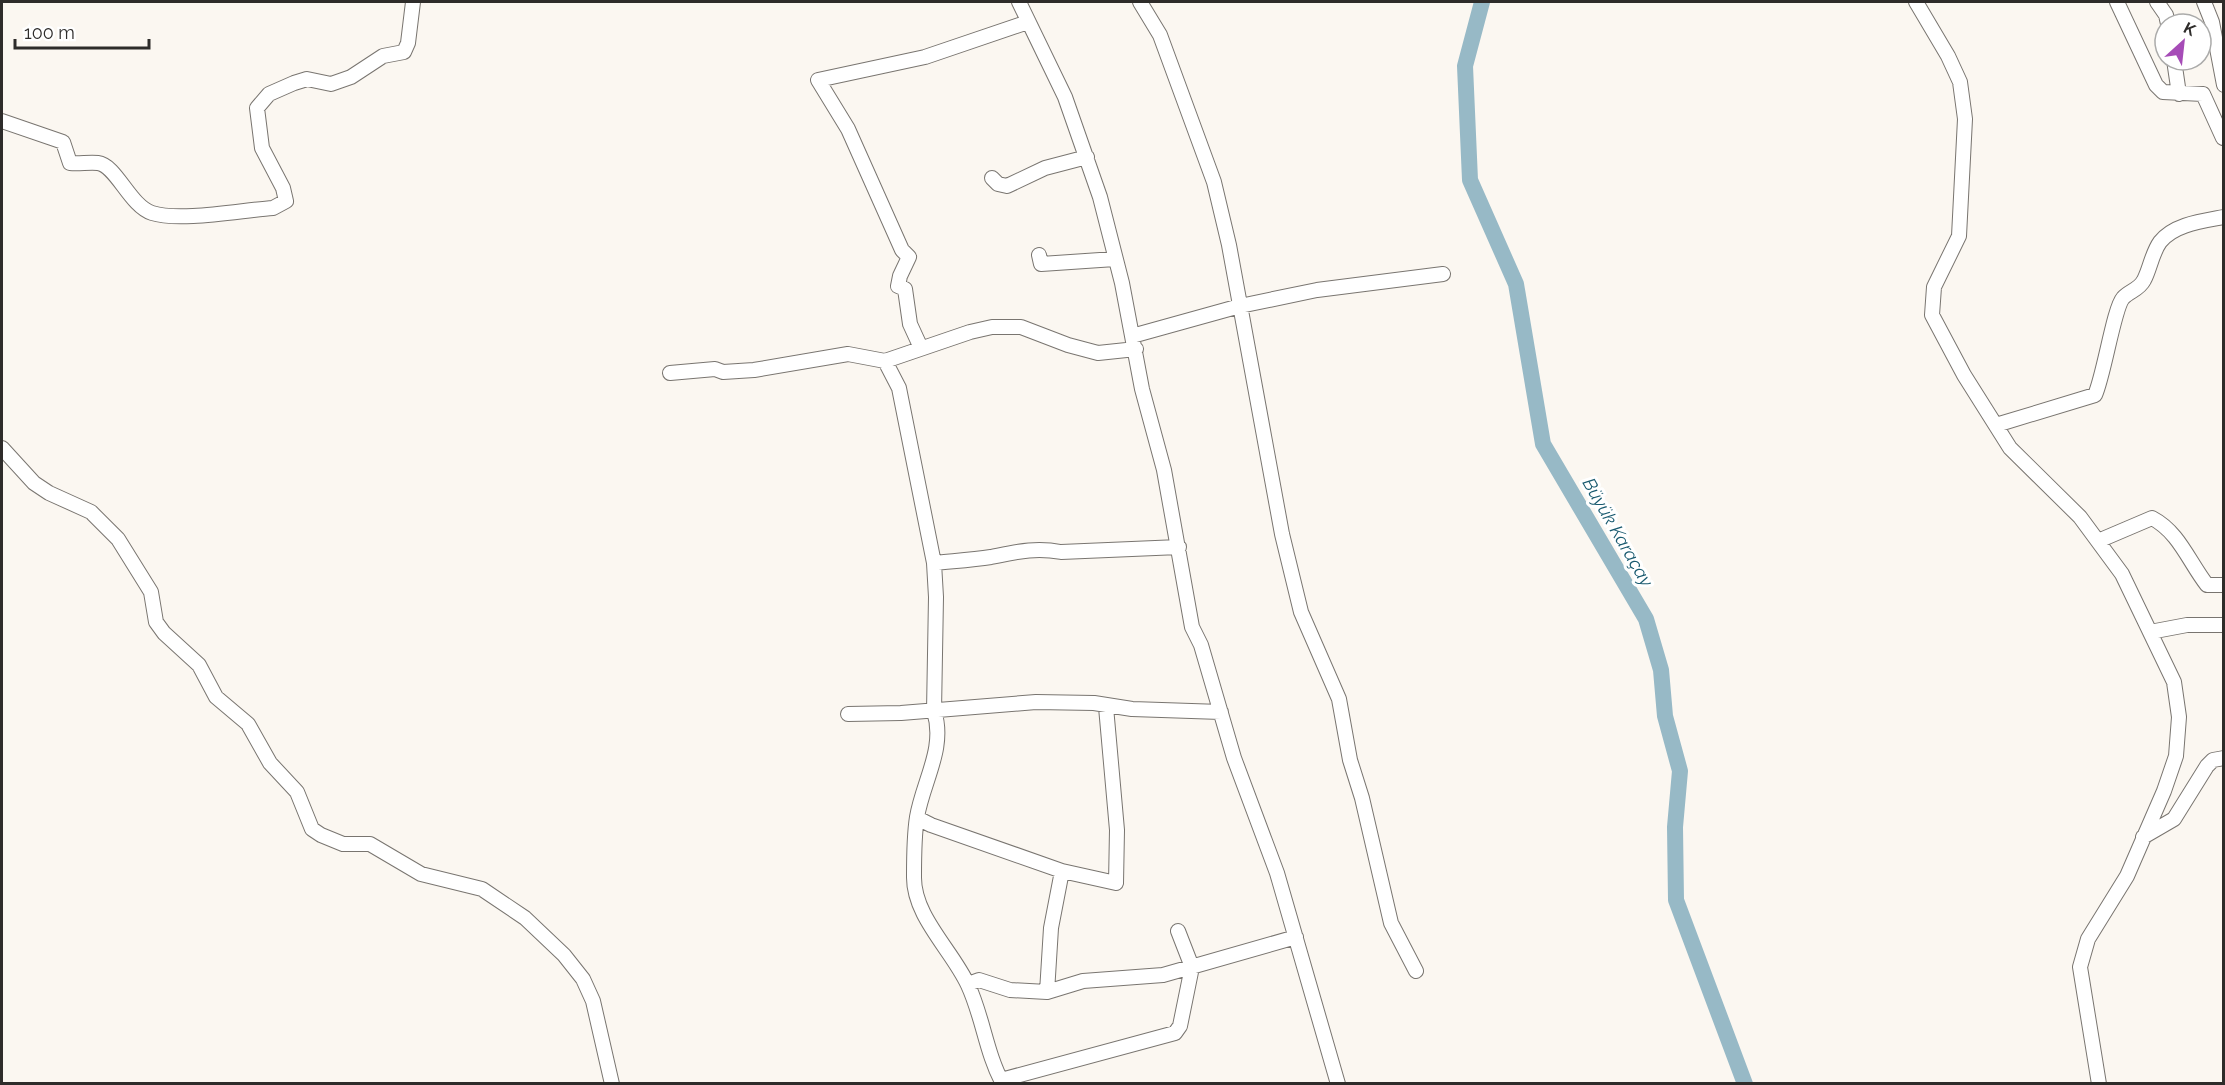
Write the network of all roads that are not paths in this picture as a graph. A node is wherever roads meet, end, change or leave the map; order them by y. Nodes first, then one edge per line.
1 (413, 2) edge
2 (1019, 2) edge
3 (1140, 2) edge
4 (1916, 2) edge
5 (2117, 2) edge
6 (1028, 22) junction
7 (2213, 28) edge
8 (2176, 72) edge
9 (2223, 84) edge
10 (2179, 94) junction
11 (2223, 116) edge
12 (2, 121) edge
13 (2223, 143) edge
14 (1087, 157) junction
15 (992, 178) dead end
16 (2223, 217) edge
17 (1039, 255) dead end
18 (1116, 259) junction
19 (1443, 274) dead end
20 (1240, 306) junction
21 (1134, 342) junction
22 (921, 348) junction
23 (885, 361) junction
24 (669, 374) dead end
25 (1996, 426) junction
26 (2, 448) edge
27 (2098, 541) junction
28 (1179, 547) junction
29 (934, 563) junction
30 (2223, 585) edge
31 (2223, 625) edge
32 (2150, 632) junction
33 (1106, 707) junction
34 (934, 711) junction
35 (1221, 712) junction
36 (848, 714) dead end
37 (2223, 758) edge
38 (917, 818) junction
39 (2144, 837) junction
40 (1062, 871) junction
41 (1178, 931) dead end
42 (1296, 937) junction
43 (1192, 967) junction
44 (1416, 971) dead end
45 (968, 984) junction
46 (1047, 992) junction
47 (1002, 1082) edge
48 (612, 1083) edge
49 (1338, 1083) edge
50 (2099, 1083) edge

1 - 12 street
2 - 6 street
3 - 20 street
4 - 25 street
5 - 10 street
6 - 14 street
6 - 22 street
7 - 9 street
8 - 10 street
10 - 13 street
11 - 13 street
14 - 15 street
14 - 18 street
16 - 25 street
17 - 18 street
18 - 21 street
19 - 20 street
20 - 21 street
20 - 44 street
21 - 22 street
21 - 28 street
22 - 23 street
23 - 24 street
23 - 29 street
25 - 27 street
26 - 48 street
27 - 30 street
27 - 32 street
28 - 29 street
28 - 35 street
29 - 34 street
31 - 32 street
32 - 39 street
33 - 34 street
33 - 35 street
33 - 40 street
34 - 36 street
34 - 38 street
35 - 42 street
37 - 39 street
38 - 40 street
38 - 45 street
39 - 50 street
40 - 46 street
41 - 43 street
42 - 43 street
42 - 49 street
43 - 46 street
43 - 47 street
45 - 46 street
45 - 47 street

